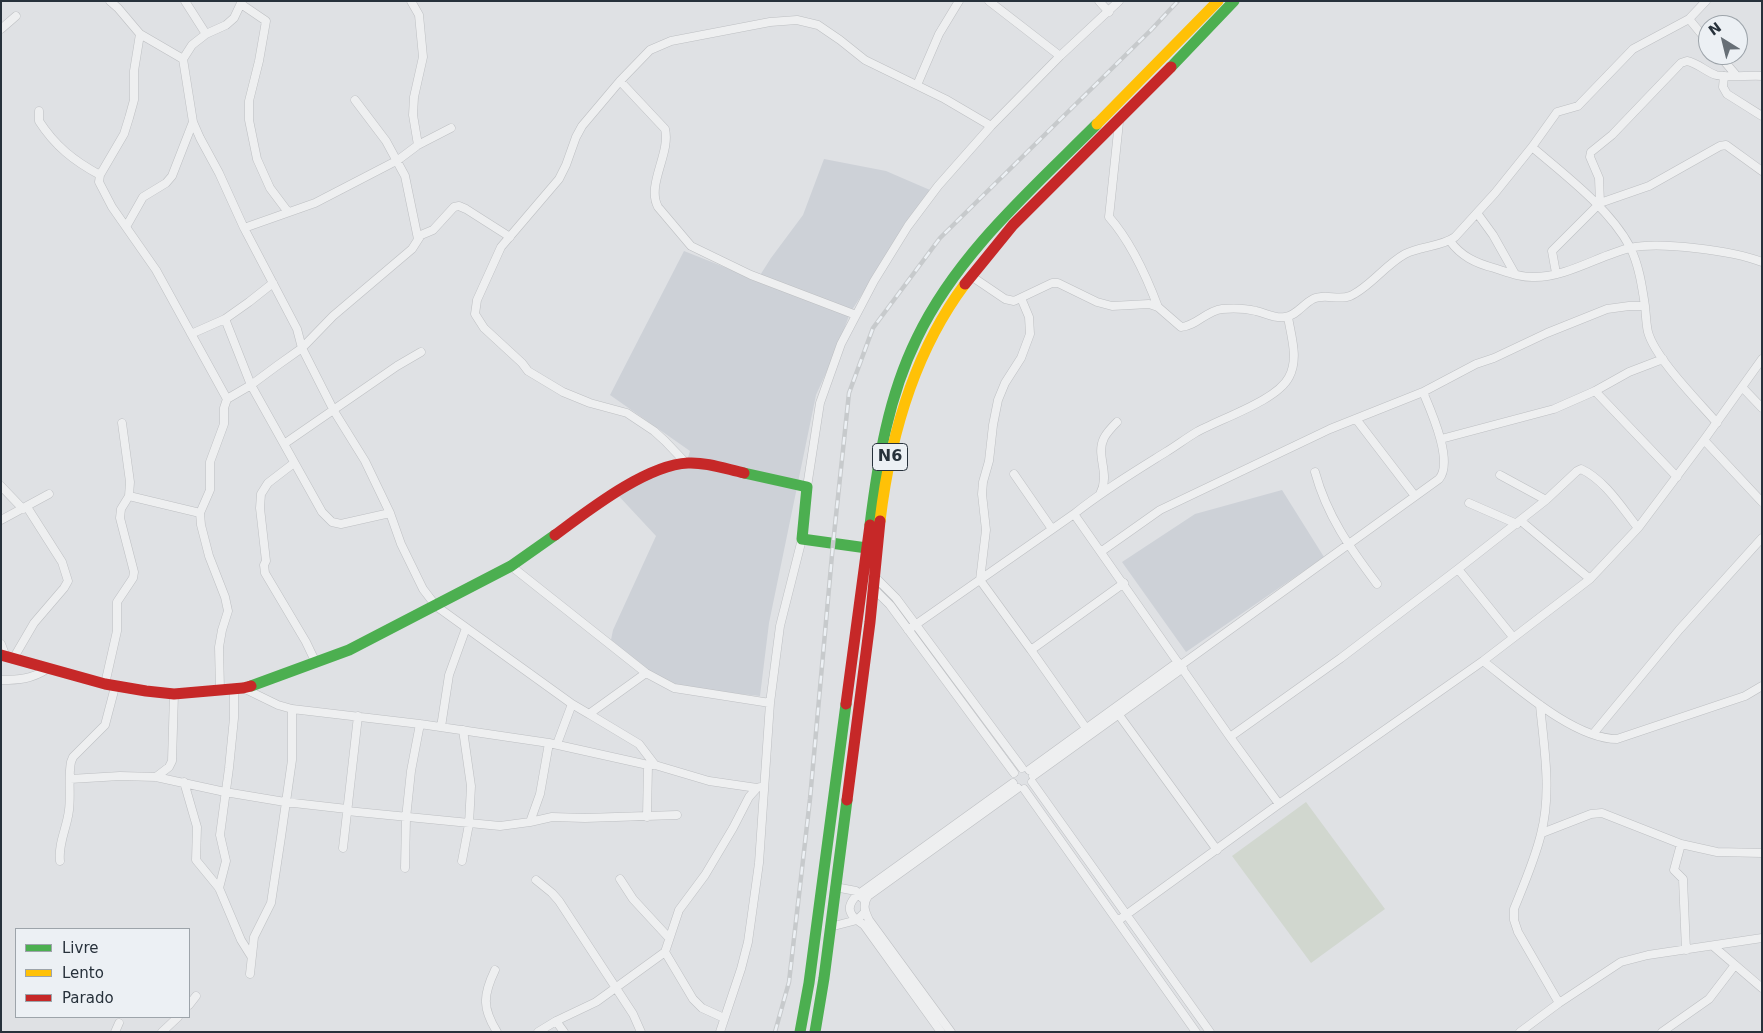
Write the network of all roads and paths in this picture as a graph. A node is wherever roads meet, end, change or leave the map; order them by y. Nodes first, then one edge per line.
1 (110, 1) edge
2 (185, 1) edge
3 (411, 1) edge
4 (959, 1) edge
5 (989, 1) edge
6 (1098, 1) edge
7 (1119, 1) edge
8 (1218, 1) edge
9 (1234, 1) edge
10 (1706, 1) edge
11 (241, 3) edge
12 (1108, 12) junction
13 (16, 16) dead end
14 (1689, 19) junction
15 (1, 29) edge
16 (1698, 30) edge
17 (140, 34) junction
18 (206, 34) junction
19 (1060, 56) junction
20 (184, 59) junction
21 (1728, 65) edge
22 (1736, 75) junction
23 (1724, 76) junction
24 (1762, 76) edge
25 (620, 81) junction
26 (917, 85) junction
27 (355, 100) dead end
28 (39, 111) dead end
29 (1762, 116) edge
30 (1119, 120) junction
31 (194, 122) junction
32 (991, 126) junction
33 (451, 128) dead end
34 (418, 145) junction
35 (1532, 148) junction
36 (398, 160) junction
37 (1762, 171) edge
38 (100, 175) junction
39 (1599, 205) junction
40 (288, 212) junction
41 (1477, 213) junction
42 (126, 227) junction
43 (244, 228) junction
44 (510, 237) junction
45 (418, 239) junction
46 (1450, 241) junction
47 (1630, 248) junction
48 (1762, 262) edge
49 (1556, 273) junction
50 (1515, 274) junction
51 (971, 276) junction
52 (273, 282) junction
53 (1020, 298) junction
54 (1645, 306) junction
55 (1158, 307) junction
56 (856, 315) junction
57 (1288, 317) junction
58 (225, 318) junction
59 (191, 334) junction
60 (302, 348) junction
61 (421, 352) dead end
62 (1663, 359) junction
63 (1762, 359) edge
64 (252, 385) junction
65 (1742, 387) junction
66 (1595, 391) junction
67 (1423, 392) junction
68 (227, 399) junction
69 (1762, 408) edge
70 (334, 411) junction
71 (1356, 419) junction
72 (1117, 422) dead end
73 (122, 423) dead end
74 (1717, 423) junction
75 (1441, 439) junction
76 (1704, 440) junction
77 (284, 444) junction
78 (294, 463) junction
79 (686, 463) junction
80 (1315, 472) dead end
81 (1014, 474) dead end
82 (1500, 475) dead end
83 (1677, 477) junction
84 (1, 486) edge
85 (807, 487) junction
86 (49, 494) dead end
87 (1100, 494) junction
88 (128, 496) junction
89 (1416, 496) junction
90 (1546, 500) junction
91 (1762, 502) edge
92 (1470, 503) dead end
93 (25, 508) junction
94 (200, 513) junction
95 (390, 513) junction
96 (1074, 514) junction
97 (1, 520) edge
98 (1519, 522) junction
99 (1052, 528) junction
100 (1638, 528) junction
101 (802, 538) junction
102 (1762, 538) edge
103 (1348, 546) junction
104 (872, 549) junction
105 (1102, 551) junction
106 (511, 566) junction
107 (1458, 569) junction
108 (1590, 578) junction
109 (980, 580) junction
110 (875, 583) junction
111 (1124, 583) junction
112 (1377, 584) dead end
113 (436, 606) junction
114 (916, 624) junction
115 (466, 628) junction
116 (908, 630) junction
117 (1513, 637) junction
118 (1, 644) edge
119 (1031, 650) junction
120 (7, 657) edge
121 (1483, 661) junction
122 (316, 663) junction
123 (1181, 665) junction
124 (47, 670) junction
125 (646, 673) junction
126 (1, 680) edge
127 (110, 686) junction
128 (1762, 686) edge
129 (238, 689) junction
130 (220, 690) junction
131 (174, 694) junction
132 (770, 703) junction
133 (572, 704) junction
134 (1540, 705) junction
135 (292, 709) junction
136 (588, 714) junction
137 (1119, 715) junction
138 (358, 716) junction
139 (420, 724) junction
140 (441, 727) junction
141 (1086, 728) junction
142 (463, 730) junction
143 (1593, 734) junction
144 (1230, 737) junction
145 (553, 744) junction
146 (651, 765) junction
147 (1014, 773) junction
148 (1029, 774) junction
149 (156, 777) junction
150 (70, 779) junction
151 (184, 782) junction
152 (1019, 786) junction
153 (760, 787) junction
154 (225, 792) junction
155 (285, 802) junction
156 (1279, 804) junction
157 (347, 810) junction
158 (677, 815) dead end
159 (647, 816) junction
160 (406, 818) junction
161 (530, 822) junction
162 (469, 824) junction
163 (1542, 833) junction
164 (1681, 844) junction
165 (343, 848) dead end
166 (1217, 850) junction
167 (1762, 854) edge
168 (60, 861) dead end
169 (462, 861) dead end
170 (404, 868) dead end
171 (620, 879) dead end
172 (536, 880) dead end
173 (835, 887) junction
174 (219, 888) junction
175 (859, 894) junction
176 (864, 902) junction
177 (865, 912) junction
178 (1128, 914) junction
179 (857, 920) junction
180 (1119, 920) junction
181 (830, 927) junction
182 (670, 938) junction
183 (1762, 938) edge
184 (1712, 946) junction
185 (1686, 950) junction
186 (665, 952) junction
187 (251, 956) junction
188 (1735, 966) junction
189 (495, 970) dead end
190 (250, 974) dead end
191 (1762, 988) edge
192 (615, 989) junction
193 (196, 996) dead end
194 (1559, 1002) junction
195 (190, 1003) edge
196 (177, 1018) edge
197 (724, 1018) junction
198 (556, 1021) junction
199 (119, 1023) dead end
200 (115, 1032) edge
201 (162, 1032) edge
202 (497, 1032) edge
203 (538, 1032) edge
204 (564, 1032) edge
205 (641, 1032) edge
206 (720, 1032) edge
207 (800, 1032) edge
208 (815, 1032) edge
209 (942, 1032) edge
210 (951, 1032) edge
211 (1196, 1032) edge
212 (1210, 1032) edge
213 (1520, 1032) edge
214 (1662, 1032) edge

1 - 17 street
2 - 18 street
3 - 34 street
4 - 26 street
5 - 19 street
6 - 12 street
7 - 12 street
8 - 104 main road, N6
9 - 30 main road, N6
10 - 14 street
11 - 18 street
11 - 40 street
12 - 19 street
13 - 15 street
14 - 16 street
14 - 35 street
17 - 20 street
17 - 38 street
18 - 20 street
19 - 32 street
20 - 31 street
21 - 22 street
22 - 23 street
22 - 24 street
23 - 29 street
23 - 39 street
25 - 26 street
25 - 44 street
25 - 56 street
26 - 32 street
27 - 36 street
28 - 38 street
30 - 51 main road, N6
30 - 55 street
31 - 42 street
31 - 43 street
32 - 56 street
33 - 34 street
34 - 36 street
35 - 39 street
35 - 41 street
36 - 40 street
36 - 45 street
37 - 39 street
38 - 42 street
39 - 47 street
39 - 49 street
40 - 43 street
41 - 46 street
41 - 50 street
42 - 59 street
43 - 52 street
44 - 45 street
44 - 79 street
45 - 60 street
46 - 50 street
46 - 57 street
47 - 48 street
47 - 49 street
47 - 54 street
49 - 50 street
51 - 53 street
51 - 104 main road, N6
52 - 58 street
52 - 60 street
53 - 55 street
53 - 109 street
54 - 62 street
54 - 67 street
55 - 57 street
56 - 85 street
57 - 87 street
58 - 59 street
58 - 64 street
59 - 68 street
60 - 64 street
60 - 70 street
61 - 70 street
62 - 66 street
62 - 74 street
63 - 65 street
64 - 68 street
64 - 77 street
65 - 69 street
65 - 74 street
66 - 75 street
66 - 83 street
67 - 71 street
67 - 75 street
68 - 94 street
70 - 77 street
70 - 95 street
71 - 89 street
71 - 105 street
72 - 87 street
73 - 88 street
74 - 76 street
75 - 89 street
76 - 83 street
76 - 91 street
77 - 78 street
78 - 95 street
78 - 122 street
79 - 85 main road
79 - 106 main road
80 - 103 street
81 - 99 street
82 - 90 street
83 - 100 street
84 - 93 street
85 - 101 main road
86 - 93 street
87 - 96 street
88 - 94 street
88 - 127 street
89 - 103 street
90 - 98 street
90 - 100 street
92 - 98 street
93 - 97 street
93 - 120 street
94 - 130 street
95 - 113 street
96 - 99 street
96 - 105 street
98 - 107 street
98 - 108 street
99 - 109 street
100 - 108 street
101 - 104 main road
101 - 132 street
102 - 143 street
103 - 112 street
103 - 123 street
104 - 110 main road, N6
104 - 207 main road, N6
105 - 111 street
106 - 113 main road
106 - 125 street
107 - 117 street
107 - 144 street
108 - 117 street
109 - 114 street
109 - 119 street
110 - 114 street
110 - 116 street
110 - 173 main road, N6
111 - 119 street
111 - 123 street
113 - 115 street
113 - 122 main road
114 - 116 street
114 - 148 street
115 - 133 street
115 - 140 street
116 - 147 street
117 - 121 street
118 - 120 street
119 - 141 street
120 - 124 main road
121 - 134 street
121 - 156 street
122 - 129 main road
123 - 137 street
123 - 141 street
123 - 144 street
124 - 126 street
124 - 127 main road
125 - 132 street
125 - 136 street
127 - 131 main road
127 - 150 street
128 - 143 street
129 - 130 main road
129 - 135 street
129 - 154 street
130 - 131 main road
131 - 149 street
132 - 153 street
133 - 136 street
133 - 145 street
134 - 143 street
134 - 163 street
135 - 138 street
135 - 155 street
136 - 146 street
137 - 148 street
137 - 166 street
138 - 139 street
138 - 157 street
139 - 140 street
139 - 160 street
140 - 142 street
141 - 148 street
142 - 145 street
142 - 162 street
144 - 156 street
145 - 146 street
145 - 161 street
146 - 153 street
146 - 159 street
147 - 148 street
147 - 152 street
148 - 152 street
148 - 178 street
149 - 150 street
149 - 151 street
150 - 168 street
151 - 154 street
151 - 174 street
152 - 175 street
152 - 176 street
152 - 180 street
153 - 182 street
153 - 197 street
154 - 155 street
154 - 174 street
155 - 157 street
155 - 187 street
156 - 166 street
157 - 160 street
157 - 165 street
158 - 159 street
159 - 161 street
160 - 162 street
160 - 170 street
161 - 162 street
162 - 169 street
163 - 164 street
163 - 194 street
164 - 167 street
164 - 185 street
166 - 178 street
171 - 182 street
172 - 192 street
173 - 175 street
173 - 181 main road, N6
174 - 187 street
175 - 176 street
175 - 179 street
176 - 177 street
177 - 179 street
177 - 210 street
178 - 180 street
178 - 212 street
179 - 181 street
179 - 209 street
180 - 211 street
181 - 208 main road, N6
182 - 186 street
183 - 184 street
184 - 185 street
184 - 188 street
185 - 194 street
186 - 192 street
186 - 197 street
187 - 190 street
188 - 191 street
188 - 214 street
189 - 202 street
192 - 198 street
192 - 205 street
193 - 195 street
194 - 213 street
196 - 201 street
197 - 206 street
198 - 203 street
198 - 204 street
199 - 200 street

